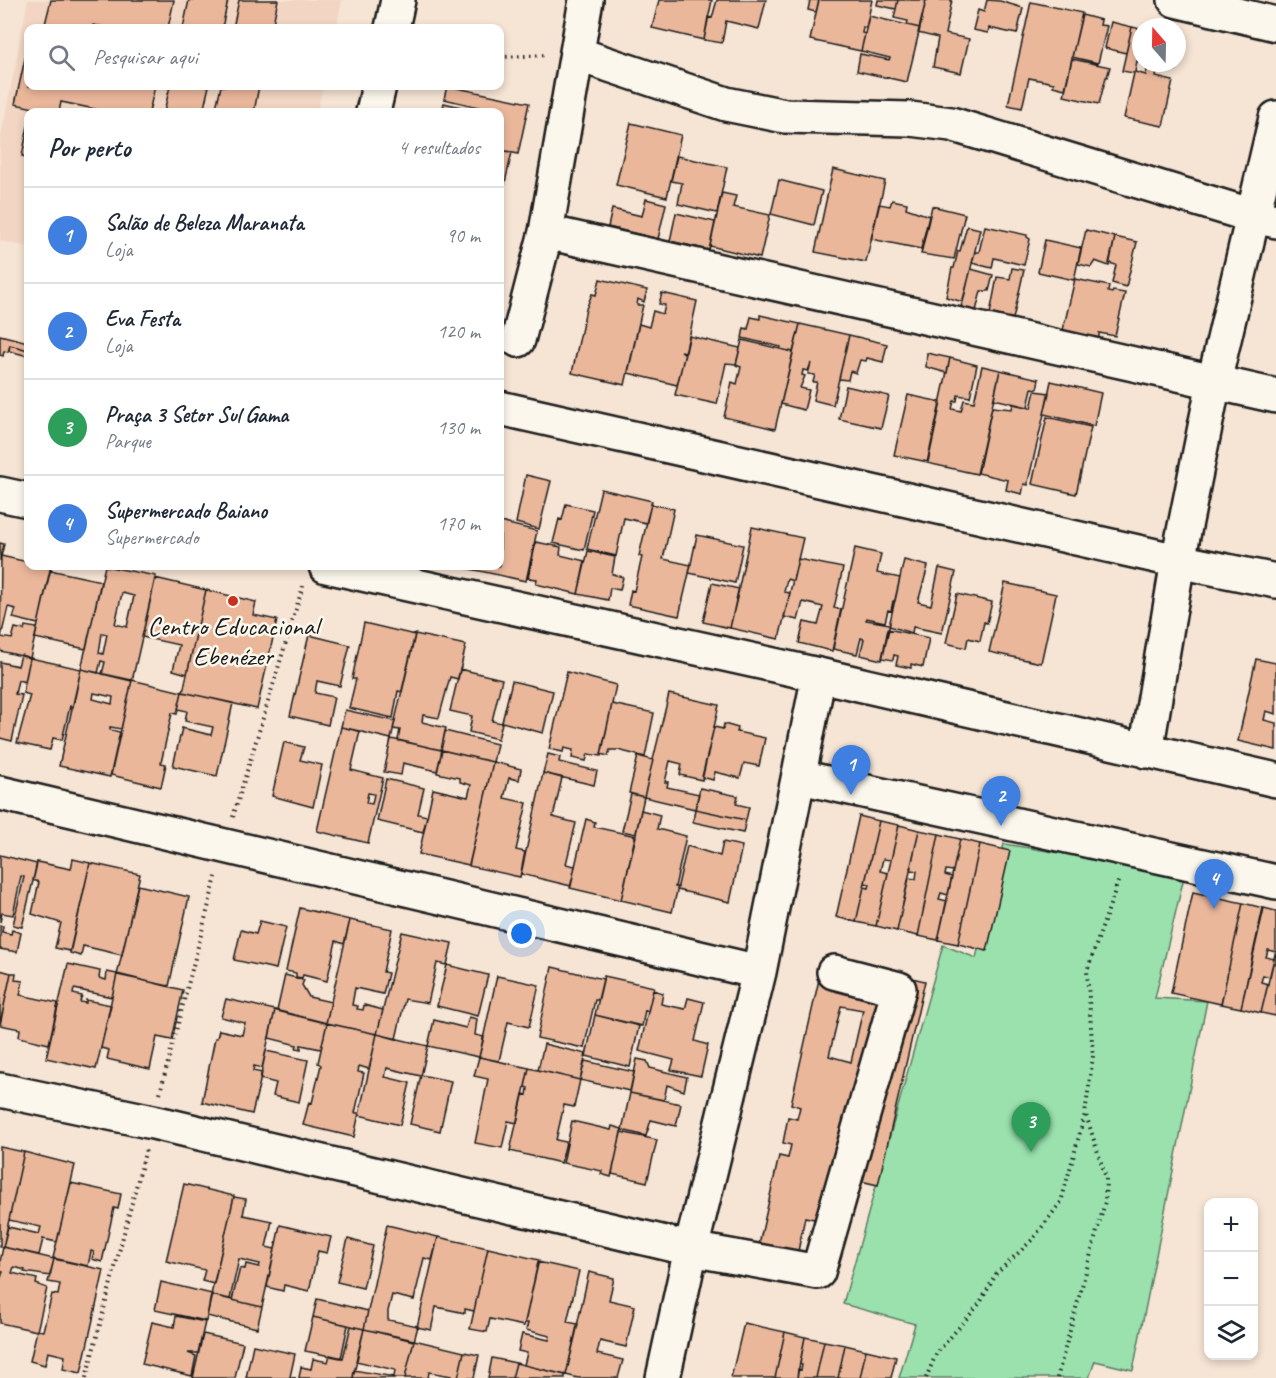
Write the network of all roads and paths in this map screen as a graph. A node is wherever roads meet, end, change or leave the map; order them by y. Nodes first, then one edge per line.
1 (398, 0) edge
2 (586, 0) edge
3 (1175, 0) edge
4 (393, 24) edge
5 (1276, 24) edge
6 (578, 54) junction
7 (504, 57) edge
8 (378, 90) edge
9 (374, 108) edge
10 (1276, 118) edge
11 (1264, 219) edge
12 (546, 232) junction
13 (518, 340) dead end
14 (1214, 382) junction
15 (1276, 396) edge
16 (504, 409) edge
17 (0, 494) edge
18 (24, 500) edge
19 (1178, 561) junction
20 (316, 571) edge
21 (1276, 581) edge
22 (819, 675) junction
23 (1146, 751) junction
24 (800, 777) junction
25 (1276, 780) edge
26 (0, 793) edge
27 (225, 845) junction
28 (1128, 849) junction
29 (1276, 882) edge
30 (759, 972) junction
31 (834, 972) dead end
32 (0, 1090) edge
33 (1085, 1114) junction
34 (153, 1122) junction
35 (691, 1249) junction
36 (86, 1378) edge
37 (663, 1378) edge
38 (926, 1378) edge
39 (1057, 1378) edge

1 - 4 street
2 - 6 street
3 - 5 street
6 - 7 path
6 - 11 street
6 - 12 street
8 - 9 street
10 - 11 street
11 - 14 street
12 - 13 street
12 - 14 street
14 - 15 street
14 - 19 street
16 - 19 street
17 - 18 street
19 - 21 street
19 - 23 street
20 - 22 street
20 - 27 path
22 - 23 street
22 - 24 street
23 - 25 street
24 - 28 street
24 - 30 street
26 - 27 street
27 - 30 street
27 - 34 path
28 - 29 street
28 - 33 path
30 - 35 street
31 - 35 street
32 - 34 street
33 - 38 path
33 - 39 path
34 - 35 street
34 - 36 path
35 - 37 street

